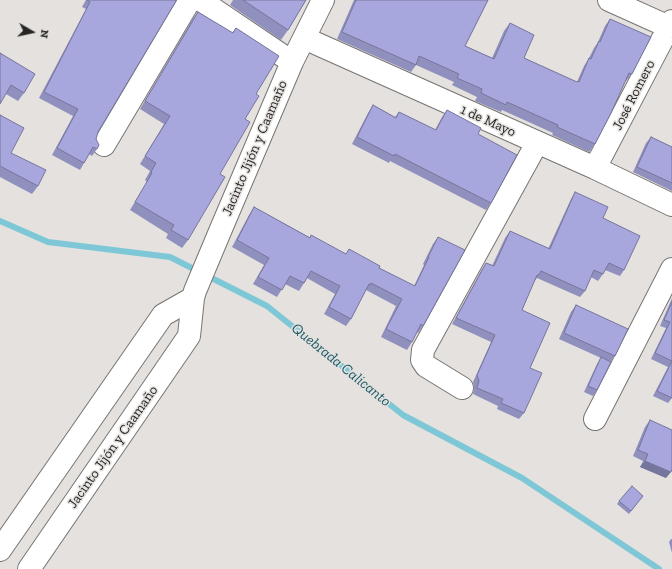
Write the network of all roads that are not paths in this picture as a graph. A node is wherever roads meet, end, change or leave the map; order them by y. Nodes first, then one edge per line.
1 (190, 0) edge
2 (200, 0) edge
3 (323, 0) edge
4 (609, 0) edge
5 (670, 24) edge
6 (304, 38) junction
7 (292, 62) junction
8 (537, 143) junction
9 (104, 145) dead end
10 (595, 168) junction
11 (672, 206) edge
12 (672, 269) edge
13 (196, 289) junction
14 (462, 388) dead end
15 (595, 419) dead end
16 (0, 550) edge
17 (29, 569) edge

1 - 9 street
2 - 7 street
3 - 6 street, Jacinto Jijón y Caamaño
4 - 5 street
5 - 10 street, José Romero
6 - 7 street, Jacinto Jijón y Caamaño
6 - 8 street, 1 de Mayo
7 - 13 street, Jacinto Jijón y Caamaño
8 - 10 street, 1 de Mayo
8 - 14 street
10 - 11 street, 1 de Mayo
12 - 15 street
13 - 16 street
13 - 17 street, Jacinto Jijón y Caamaño

